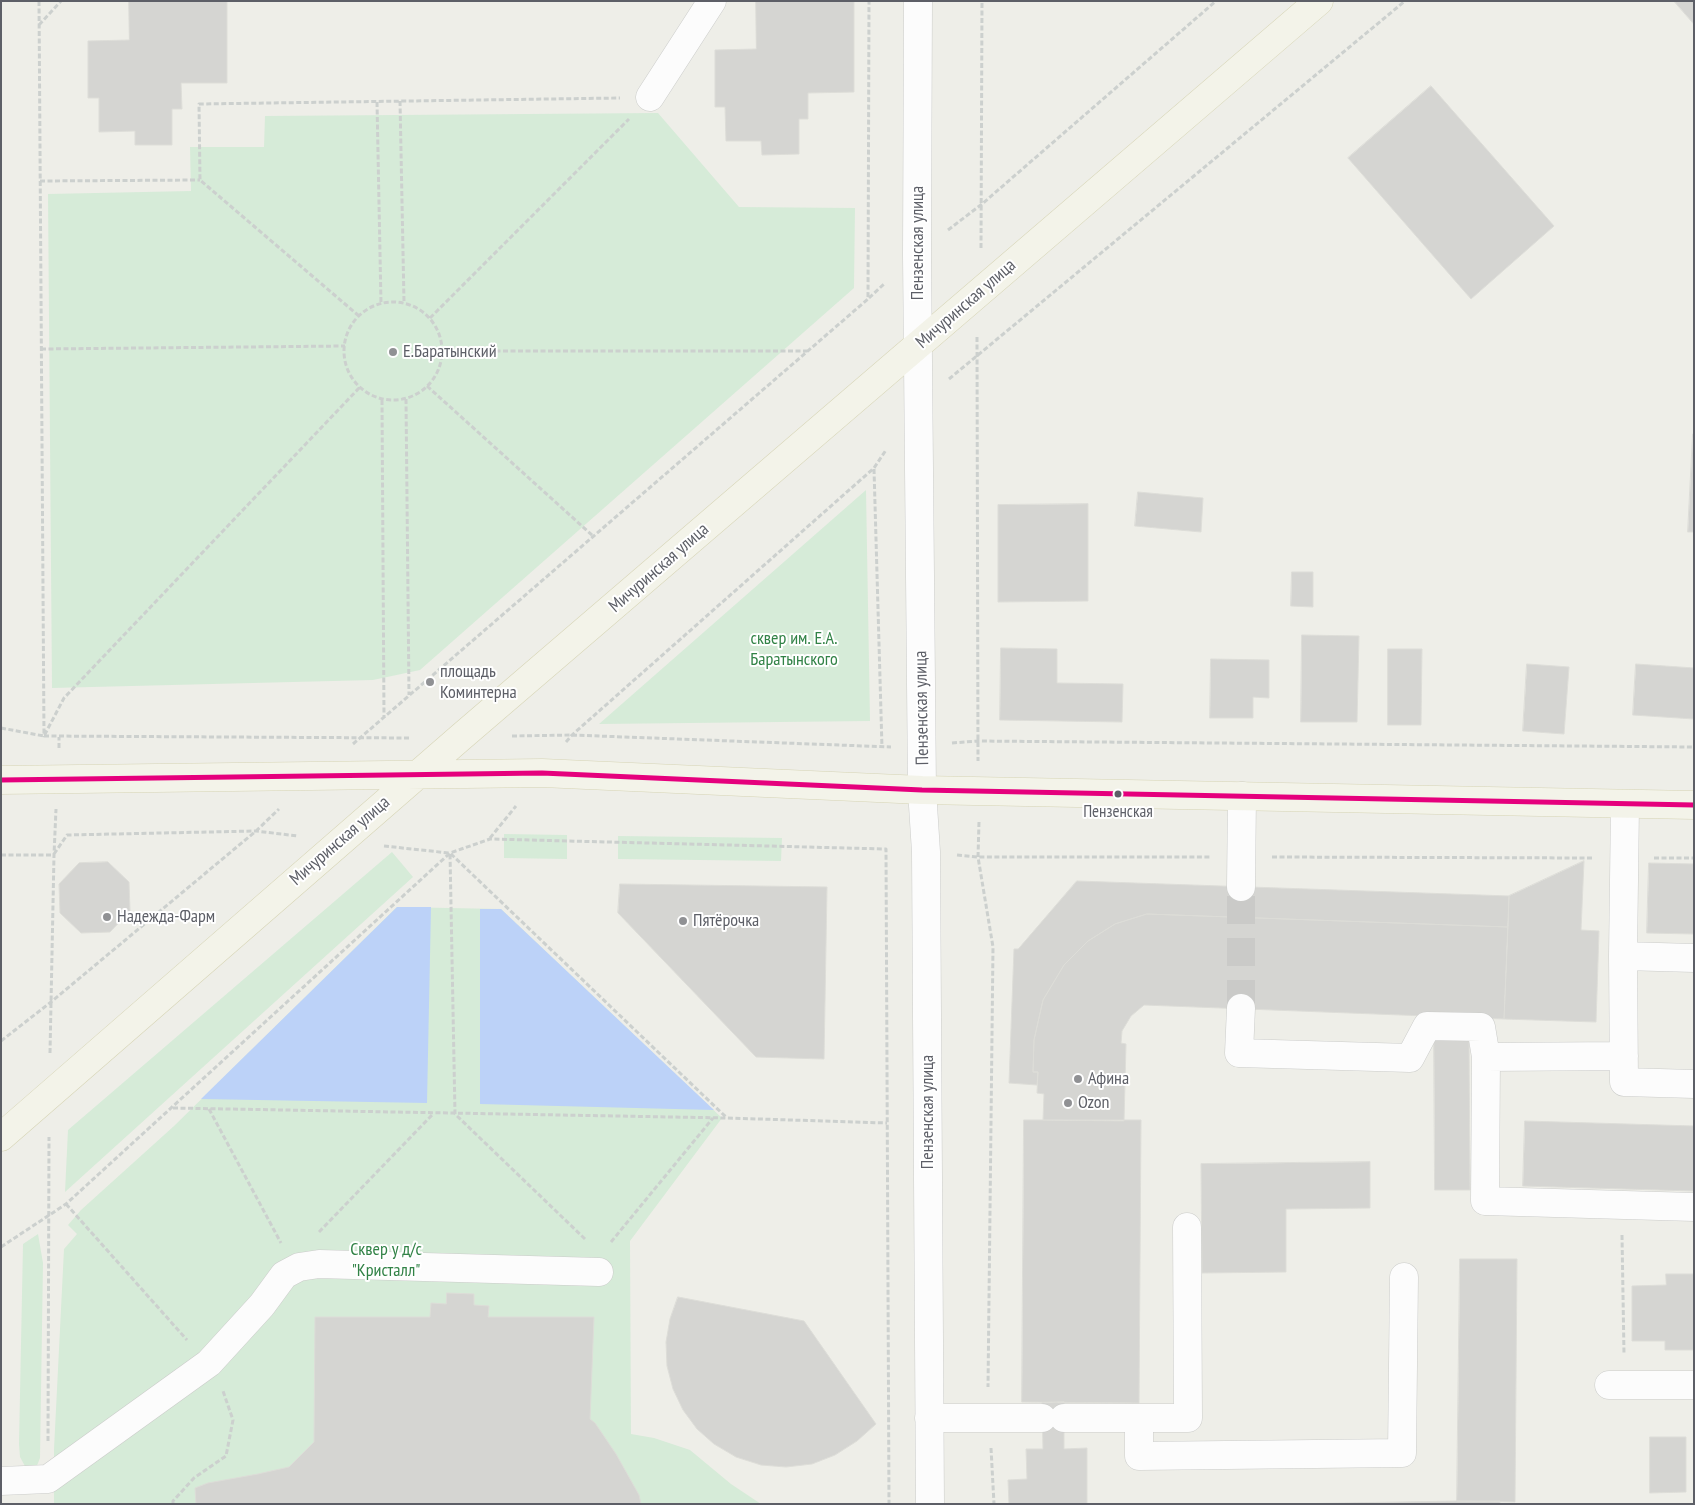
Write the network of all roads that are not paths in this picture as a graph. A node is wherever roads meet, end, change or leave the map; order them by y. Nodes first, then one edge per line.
1 (712, 1) edge
2 (918, 1) edge
3 (1319, 1) edge
4 (650, 97) road end
5 (918, 346) junction
6 (417, 776) junction
7 (1, 780) edge
8 (922, 790) junction
9 (1242, 796) junction
10 (1625, 804) junction
11 (1694, 806) edge
12 (1241, 887) tunnel mouth
13 (1623, 956) junction
14 (1694, 958) edge
15 (1241, 1008) tunnel mouth
16 (1624, 1056) junction
17 (1486, 1057) junction
18 (1694, 1084) edge
19 (1, 1137) edge
20 (1694, 1207) edge
21 (1187, 1227) dead end
22 (599, 1272) dead end
23 (1404, 1277) dead end
24 (1616, 1385) road end
25 (1694, 1385) edge
26 (929, 1418) junction
27 (1139, 1418) junction
28 (1, 1481) edge
29 (930, 1504) edge

1 - 4 street
2 - 5 street, Пензенская улица
3 - 5 main road, Мичуринская улица
5 - 6 main road, Мичуринская улица
5 - 8 street, Пензенская улица
6 - 7 main road
6 - 8 main road
6 - 19 main road, Мичуринская улица
8 - 9 main road
8 - 26 street, Пензенская улица
9 - 10 main road
9 - 12 street
10 - 11 main road
10 - 13 street
13 - 14 street
13 - 16 street
15 - 17 street
16 - 17 street
16 - 18 street
17 - 20 street
21 - 27 street
22 - 28 street
23 - 27 street
24 - 25 street
26 - 27 street
26 - 29 street, Пензенская улица

